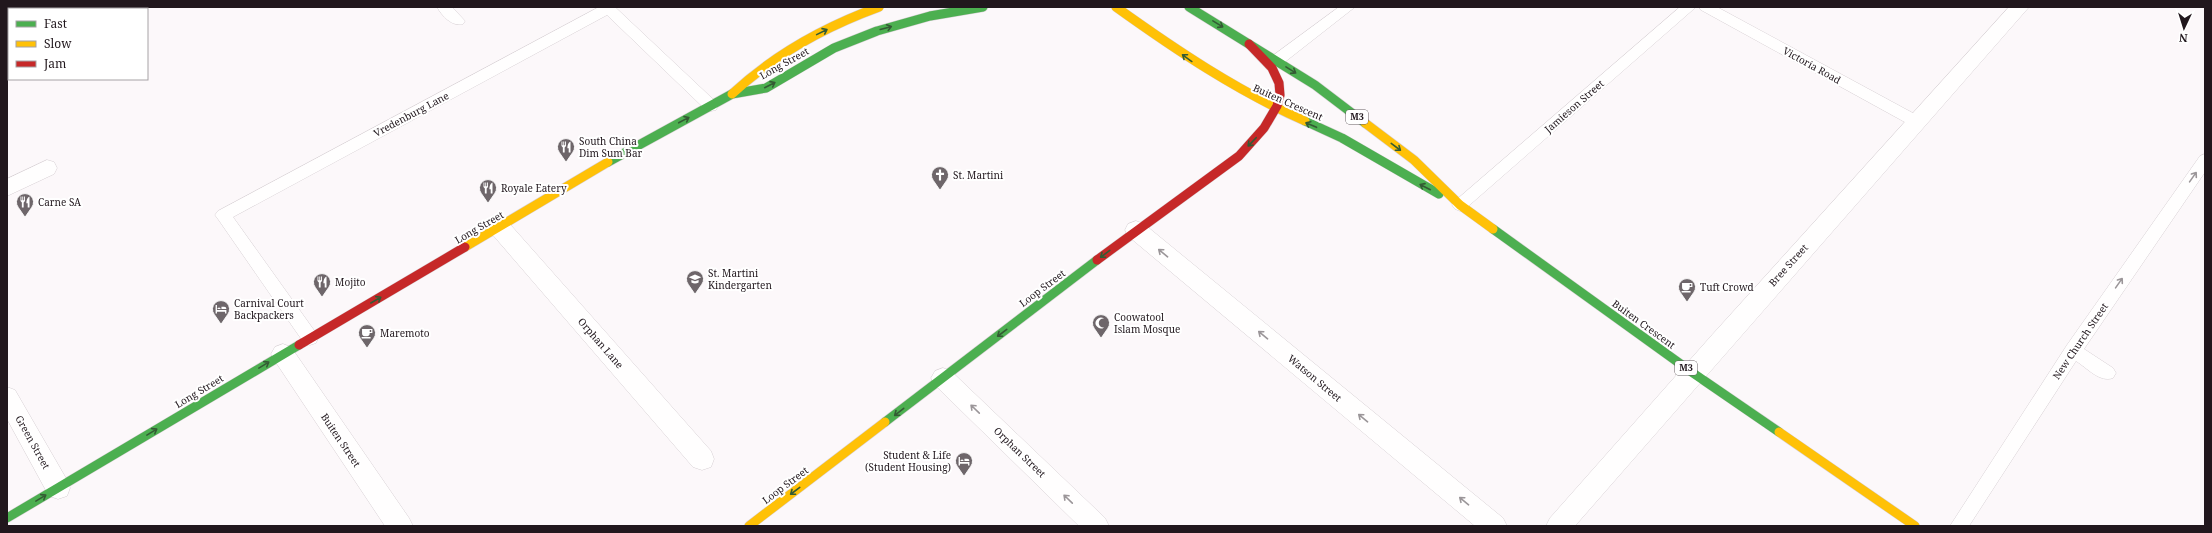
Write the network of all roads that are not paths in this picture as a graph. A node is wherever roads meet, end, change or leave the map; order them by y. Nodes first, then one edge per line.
1 (444, 7) edge
2 (879, 7) edge
3 (983, 7) edge
4 (1116, 7) edge
5 (1189, 7) edge
6 (1348, 7) edge
7 (1689, 7) edge
8 (1706, 7) edge
9 (2020, 7) edge
10 (458, 21) dead end
11 (1246, 42) junction
12 (1276, 61) junction
13 (732, 94) junction
14 (711, 106) junction
15 (1275, 110) junction
16 (1917, 122) junction
17 (2205, 160) edge
18 (47, 168) dead end
19 (7, 188) edge
20 (1460, 205) junction
21 (500, 228) junction
22 (1136, 230) junction
23 (310, 338) junction
24 (2073, 350) junction
25 (283, 354) junction
26 (1693, 373) junction
27 (2107, 373) dead end
28 (943, 378) junction
29 (7, 397) edge
30 (702, 459) dead end
31 (58, 488) junction
32 (7, 518) edge
33 (400, 526) edge
34 (749, 526) edge
35 (1096, 526) edge
36 (1494, 526) edge
37 (1559, 526) edge
38 (1915, 526) edge
39 (1959, 526) edge

1 - 10 lane
13 -> 2 street
13 -> 3 street, Long Street
15 -> 4 street, Buiten Crescent / M3
5 -> 11 street, Buiten Crescent / M3
6 - 12 lane
7 - 20 lane, Jamieson Street
8 - 16 lane, Victoria Road
9 - 16 street, Bree Street
11 - 12 street, Buiten Crescent / M3
11 - 15 street, Loop Street
12 -> 20 street, Buiten Crescent / M3
13 - 14 street, Long Street
21 -> 14 street, Long Street
14 - 23 lane, Vredenburg Lane
20 -> 15 street, Buiten Crescent / M3
15 -> 22 street, Loop Street
16 - 26 street, Bree Street
24 -> 17 lane, New Church Street
18 - 19 street
20 - 26 street, Buiten Crescent / M3
23 -> 21 street, Long Street
21 - 30 street, Orphan Lane
22 -> 28 street, Loop Street
36 -> 22 street, Watson Street
23 - 25 street, Long Street
24 - 27 lane
24 - 39 lane, New Church Street
31 -> 25 street, Long Street
25 - 33 street, Buiten Street
26 - 37 street, Bree Street
26 - 38 street, Buiten Crescent / M3
28 -> 34 street, Loop Street
35 -> 28 street, Orphan Street
29 - 31 street, Green Street
32 -> 31 street, Long Street

